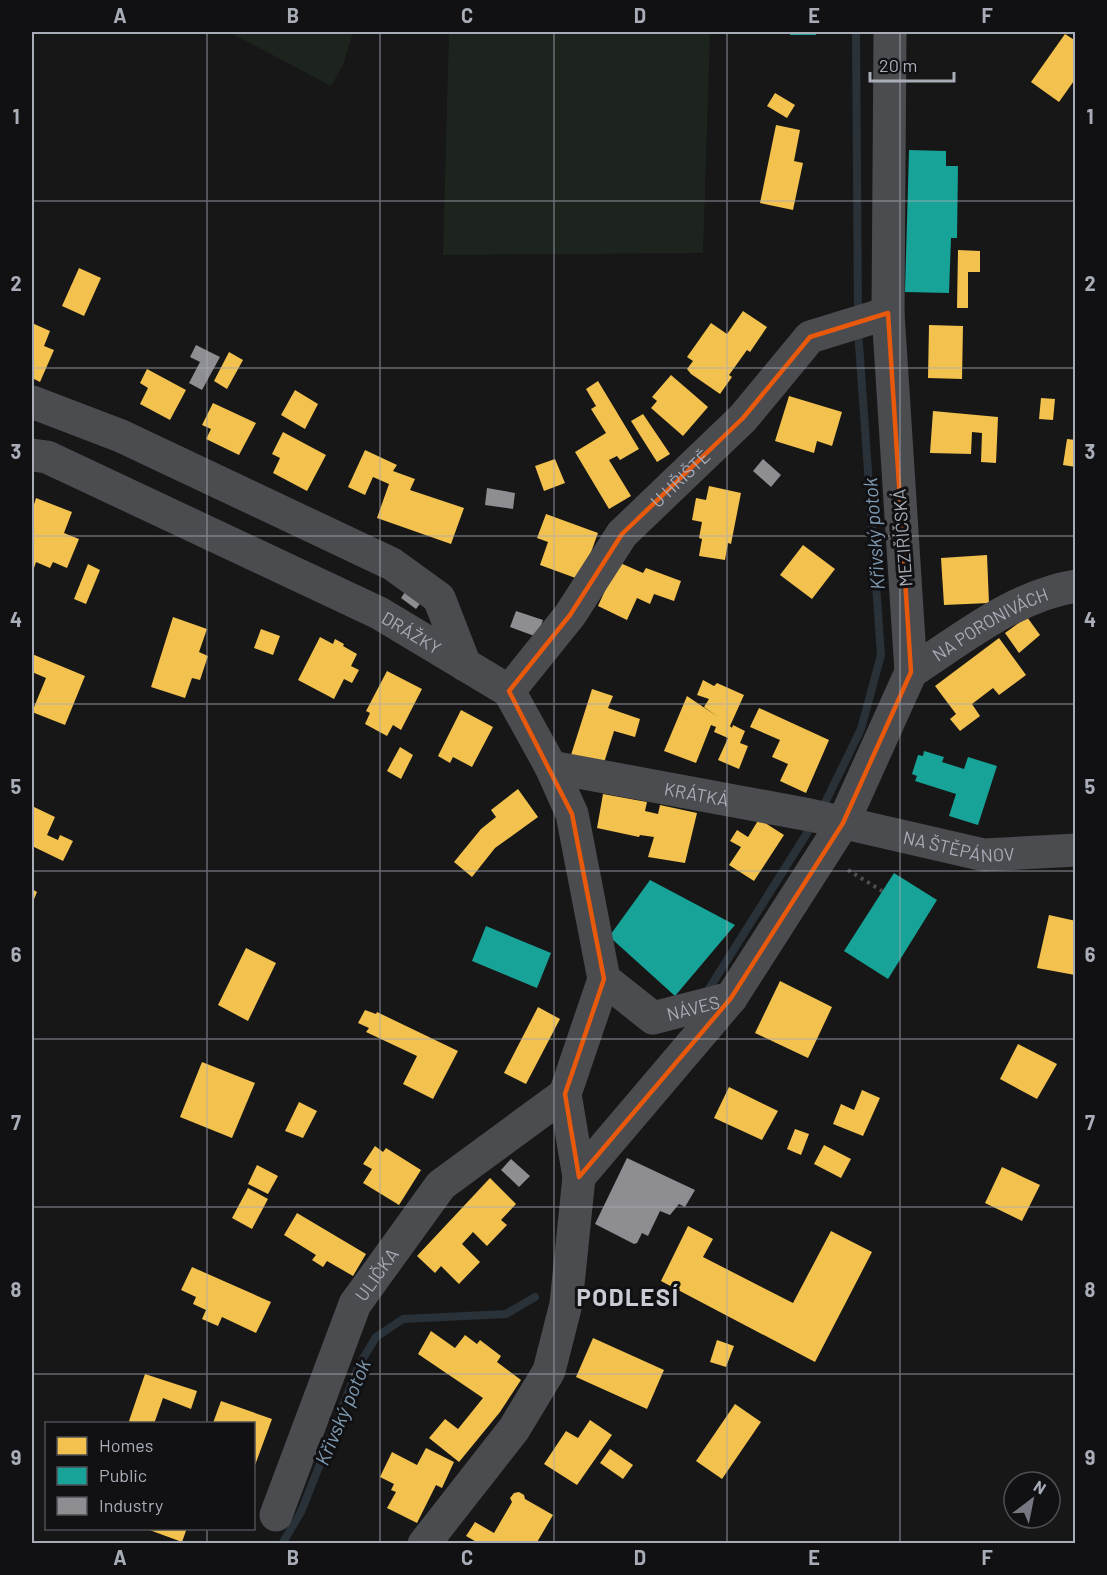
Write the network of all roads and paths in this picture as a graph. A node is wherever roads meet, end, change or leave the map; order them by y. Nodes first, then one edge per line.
1 (890, 32) edge
2 (880, 316) junction
3 (32, 402) edge
4 (32, 454) edge
5 (1076, 586) edge
6 (465, 665) junction
7 (910, 672) junction
8 (509, 691) junction
9 (551, 767) junction
10 (827, 819) junction
11 (1076, 850) edge
12 (846, 869) dead end
13 (882, 891) dead end
14 (604, 979) junction
15 (731, 998) junction
16 (565, 1094) junction
17 (579, 1177) junction
18 (276, 1515) dead end
19 (424, 1544) edge

1 - 2 street, MEZIŘÍČSKÁ
2 - 7 street, MEZIŘÍČSKÁ
2 - 8 street, U HŘIŠTĚ
3 - 6 street
4 - 6 street, DRÁŽKY
5 - 7 street, NA PORONIVÁCH
6 - 8 street, DRÁŽKY
7 - 10 street, MEZIŘÍČSKÁ
8 - 9 street
9 - 10 street, KRÁTKÁ
9 - 14 street
10 - 11 street, NA ŠTĚPÁNOV
10 - 15 street, MEZIŘÍČSKÁ
12 - 13 path
14 - 15 street, NÁVES
14 - 16 street
15 - 17 street, NÁVES
16 - 17 street
16 - 18 street, ULIČKA
17 - 19 street

